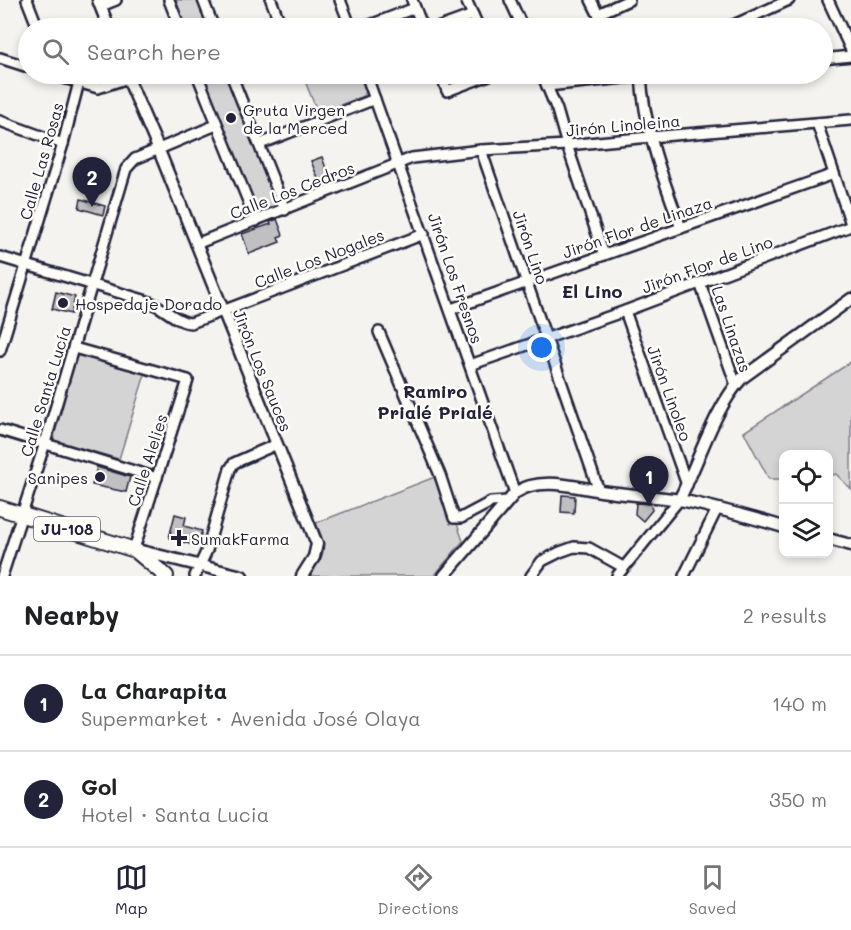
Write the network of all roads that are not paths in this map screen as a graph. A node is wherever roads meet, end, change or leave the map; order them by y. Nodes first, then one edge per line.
1 (27, 0) edge
2 (116, 0) edge
3 (169, 0) edge
4 (203, 0) edge
5 (271, 0) edge
6 (340, 0) edge
7 (466, 0) edge
8 (510, 0) edge
9 (591, 0) edge
10 (629, 0) edge
11 (789, 0) edge
12 (828, 0) edge
13 (99, 3) edge
14 (414, 4) edge
15 (598, 14) junction
16 (473, 15) junction
17 (34, 18) edge
18 (105, 18) edge
19 (176, 18) edge
20 (210, 18) edge
21 (278, 18) edge
22 (347, 18) edge
23 (384, 18) edge
24 (465, 18) edge
25 (475, 18) edge
26 (518, 18) edge
27 (600, 18) edge
28 (749, 18) edge
29 (851, 50) edge
30 (851, 56) edge
31 (0, 58) edge
32 (833, 58) edge
33 (18, 64) edge
34 (78, 84) edge
35 (85, 84) edge
36 (108, 84) edge
37 (130, 84) edge
38 (201, 84) edge
39 (235, 84) edge
40 (370, 84) edge
41 (445, 84) edge
42 (466, 84) edge
43 (562, 84) edge
44 (642, 84) edge
45 (547, 86) joint
46 (375, 99) junction
47 (851, 120) edge
48 (0, 122) edge
49 (817, 123) junction
50 (216, 125) junction
51 (650, 136) junction
52 (63, 144) junction
53 (260, 144) junction
54 (567, 146) junction
55 (158, 148) junction
56 (481, 150) junction
57 (399, 164) junction
58 (834, 174) junction
59 (285, 210) junction
60 (256, 221) junction
61 (851, 225) edge
62 (681, 228) junction
63 (424, 234) junction
64 (196, 244) junction
65 (604, 255) junction
66 (0, 257) edge
67 (27, 264) junction
68 (527, 282) junction
69 (700, 283) junction
70 (93, 284) junction
71 (851, 299) edge
72 (450, 309) junction
73 (224, 311) junction
74 (625, 311) junction
75 (379, 332) dead end
76 (547, 339) junction
77 (74, 348) junction
78 (0, 351) edge
79 (470, 365) junction
80 (736, 385) junction
81 (0, 430) edge
82 (45, 444) junction
83 (277, 444) junction
84 (157, 478) junction
85 (687, 485) junction
86 (599, 491) junction
87 (512, 497) junction
88 (679, 500) junction
89 (0, 508) edge
90 (717, 509) junction
91 (23, 515) junction
92 (779, 526) edge
93 (833, 540) edge
94 (851, 545) edge
95 (134, 549) junction
96 (200, 564) junction
97 (623, 567) junction
98 (2, 576) edge
99 (166, 576) edge
100 (195, 576) edge
101 (242, 576) edge
102 (302, 576) edge
103 (444, 576) edge
104 (531, 576) edge
105 (617, 576) edge
106 (684, 576) edge

1 - 17 street
2 - 13 street
3 - 19 street
4 - 20 street
5 - 21 street
6 - 22 street
7 - 16 street
8 - 26 street
9 - 15 street
10 - 15 street
11 - 28 street
12 - 29 street
13 - 18 street
14 - 23 street
15 - 27 street
16 - 24 street
16 - 25 street
30 - 32 street
31 - 33 street
34 - 52 street, Calle Las Rosas
35 - 36 street
37 - 55 street, Jirón Los Sauces
38 - 50 street
39 - 53 street
40 - 46 street, Jirón Los Fresnos
41 - 42 street
43 - 45 street
44 - 51 street
45 - 54 street
46 - 53 street
46 - 57 street, Jirón Los Fresnos
47 - 49 street, Jirón Linoleina
48 - 52 street
49 - 51 street, Jirón Linoleina
49 - 58 street
50 - 55 street, Calle Santa Lucía
50 - 60 street
51 - 54 street, Jirón Linoleina
51 - 62 street
52 - 67 street, Calle Las Rosas
53 - 59 street
54 - 56 street, Jirón Linoleina
54 - 65 street
55 - 64 street, Jirón Los Sauces
55 - 70 street, Calle Santa Lucía
56 - 57 street, Jirón Linoleina
56 - 68 street, Jirón Lino
57 - 59 street, Calle Los Cedros
57 - 63 street, Jirón Los Fresnos
58 - 61 street
58 - 62 street, Jirón Flor de Linaza
59 - 60 street, Calle Los Cedros
60 - 64 street, Calle Los Cedros
61 - 69 street, Jirón Flor de Lino
62 - 65 street, Jirón Flor de Linaza
63 - 72 street, Jirón Los Fresnos
63 - 73 street, Calle Los Nogales
64 - 73 street, Jirón Los Sauces
65 - 68 street, Jirón Flor de Linaza
66 - 67 street, Calle Los Nogales
67 - 70 street, Calle Los Nogales
67 - 78 street, Calle Las Rosas
68 - 72 street, Jirón Flor de Linaza
68 - 76 street, Jirón Lino
69 - 74 street, Jirón Flor de Lino
69 - 80 street, Las Linazas
70 - 73 street, Calle Los Nogales
70 - 77 street, Calle Santa Lucía
71 - 80 street
72 - 79 street, Jirón Los Fresnos
73 - 83 street, Jirón Los Sauces
74 - 76 street, Jirón Flor de Lino
74 - 85 street, Jirón Linoleo
75 - 87 street
76 - 79 street, Jirón Flor de Lino
76 - 86 street, Jirón Lino
77 - 82 street, Calle Santa Lucía
77 - 84 street, Calle Alelies
79 - 87 street, Jirón Los Fresnos
80 - 85 street
81 - 82 street
82 - 84 street
82 - 91 street, Calle Santa Lucía
83 - 96 street
83 - 102 street, Jirón Los Sauces
84 - 95 street, Calle Alelies
85 - 88 street
86 - 87 street
86 - 88 street
87 - 103 street
88 - 90 street
88 - 97 street
89 - 91 main road, JU-108
90 - 92 street
90 - 106 street
91 - 95 main road, JU-108
91 - 98 street, Calle Santa Lucía
93 - 94 street
95 - 96 street
95 - 99 main road, JU-108
96 - 100 street
96 - 101 street
97 - 104 street
97 - 105 street

